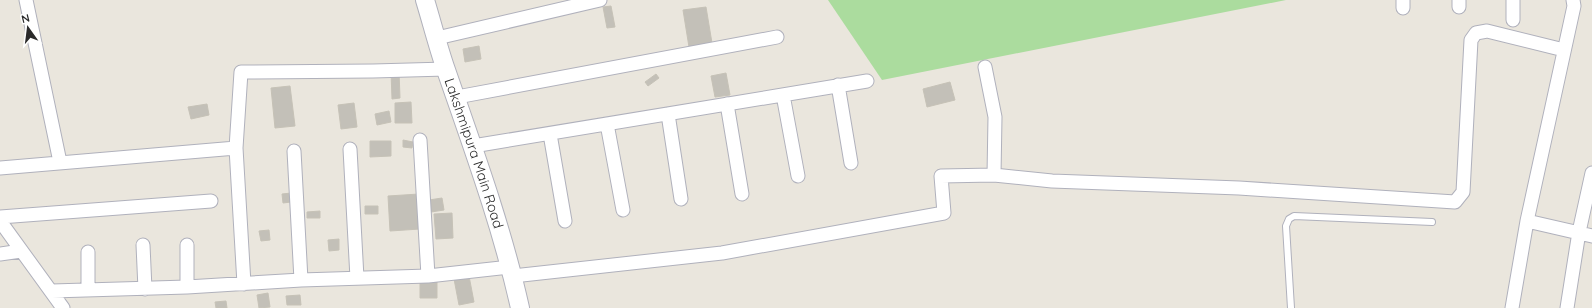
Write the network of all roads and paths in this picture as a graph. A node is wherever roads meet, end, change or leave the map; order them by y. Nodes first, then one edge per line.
1 (26, 0) edge
2 (425, 0) edge
3 (600, 0) edge
4 (1513, 0) edge
5 (1574, 0) edge
6 (1513, 20) dead end
7 (777, 37) dead end
8 (437, 38) junction
9 (1564, 50) junction
10 (985, 67) dead end
11 (446, 69) junction
12 (867, 81) dead end
13 (838, 85) junction
14 (783, 94) junction
15 (456, 97) junction
16 (727, 104) junction
17 (668, 114) junction
18 (607, 124) junction
19 (550, 134) junction
20 (420, 140) dead end
21 (473, 146) junction
22 (236, 148) junction
23 (350, 149) dead end
24 (294, 151) dead end
25 (60, 162) junction
26 (851, 163) dead end
27 (0, 168) edge
28 (1592, 173) edge
29 (994, 175) junction
30 (798, 176) dead end
31 (742, 194) dead end
32 (681, 199) dead end
33 (211, 201) dead end
34 (623, 210) dead end
35 (0, 217) edge
36 (1527, 220) junction
37 (0, 221) edge
38 (565, 221) dead end
39 (1432, 222) dead end
40 (1579, 232) junction
41 (1592, 236) edge
42 (143, 245) dead end
43 (187, 245) dead end
44 (21, 251) junction
45 (88, 252) dead end
46 (0, 254) edge
47 (512, 271) junction
48 (428, 276) junction
49 (357, 278) junction
50 (301, 280) junction
51 (244, 284) junction
52 (187, 287) junction
53 (145, 289) junction
54 (88, 290) junction
55 (52, 291) junction
56 (63, 308) edge
57 (520, 308) edge
58 (1291, 308) edge
59 (1512, 308) edge
60 (1567, 308) edge

1 - 25 street
2 - 8 main road, Lakshmipura Main Road
3 - 8 street
4 - 6 street
5 - 9 street
7 - 15 street
8 - 11 main road, Lakshmipura Main Road
9 - 29 street
9 - 36 street
10 - 29 street
11 - 15 main road, Lakshmipura Main Road
11 - 22 street
12 - 13 street
13 - 14 street
13 - 26 street
14 - 16 street
14 - 30 street
15 - 21 main road, Lakshmipura Main Road
16 - 17 street
16 - 31 street
17 - 18 street
17 - 32 street
18 - 19 street
18 - 34 street
19 - 21 street
19 - 38 street
20 - 48 street
21 - 47 main road, Lakshmipura Main Road
22 - 25 street
22 - 51 street
23 - 49 street
24 - 50 street
25 - 27 street
28 - 40 street
29 - 47 street
33 - 35 street
36 - 40 street
36 - 59 street
37 - 44 street
39 - 58 lane
40 - 41 street
40 - 60 street
42 - 53 street
43 - 52 street
44 - 46 street
44 - 55 street
45 - 54 street
47 - 48 street
47 - 57 main road, Lakshmipura Main Road
48 - 49 street
49 - 50 street
50 - 51 street
51 - 52 street
52 - 53 street
53 - 54 street
54 - 55 street
55 - 56 street

